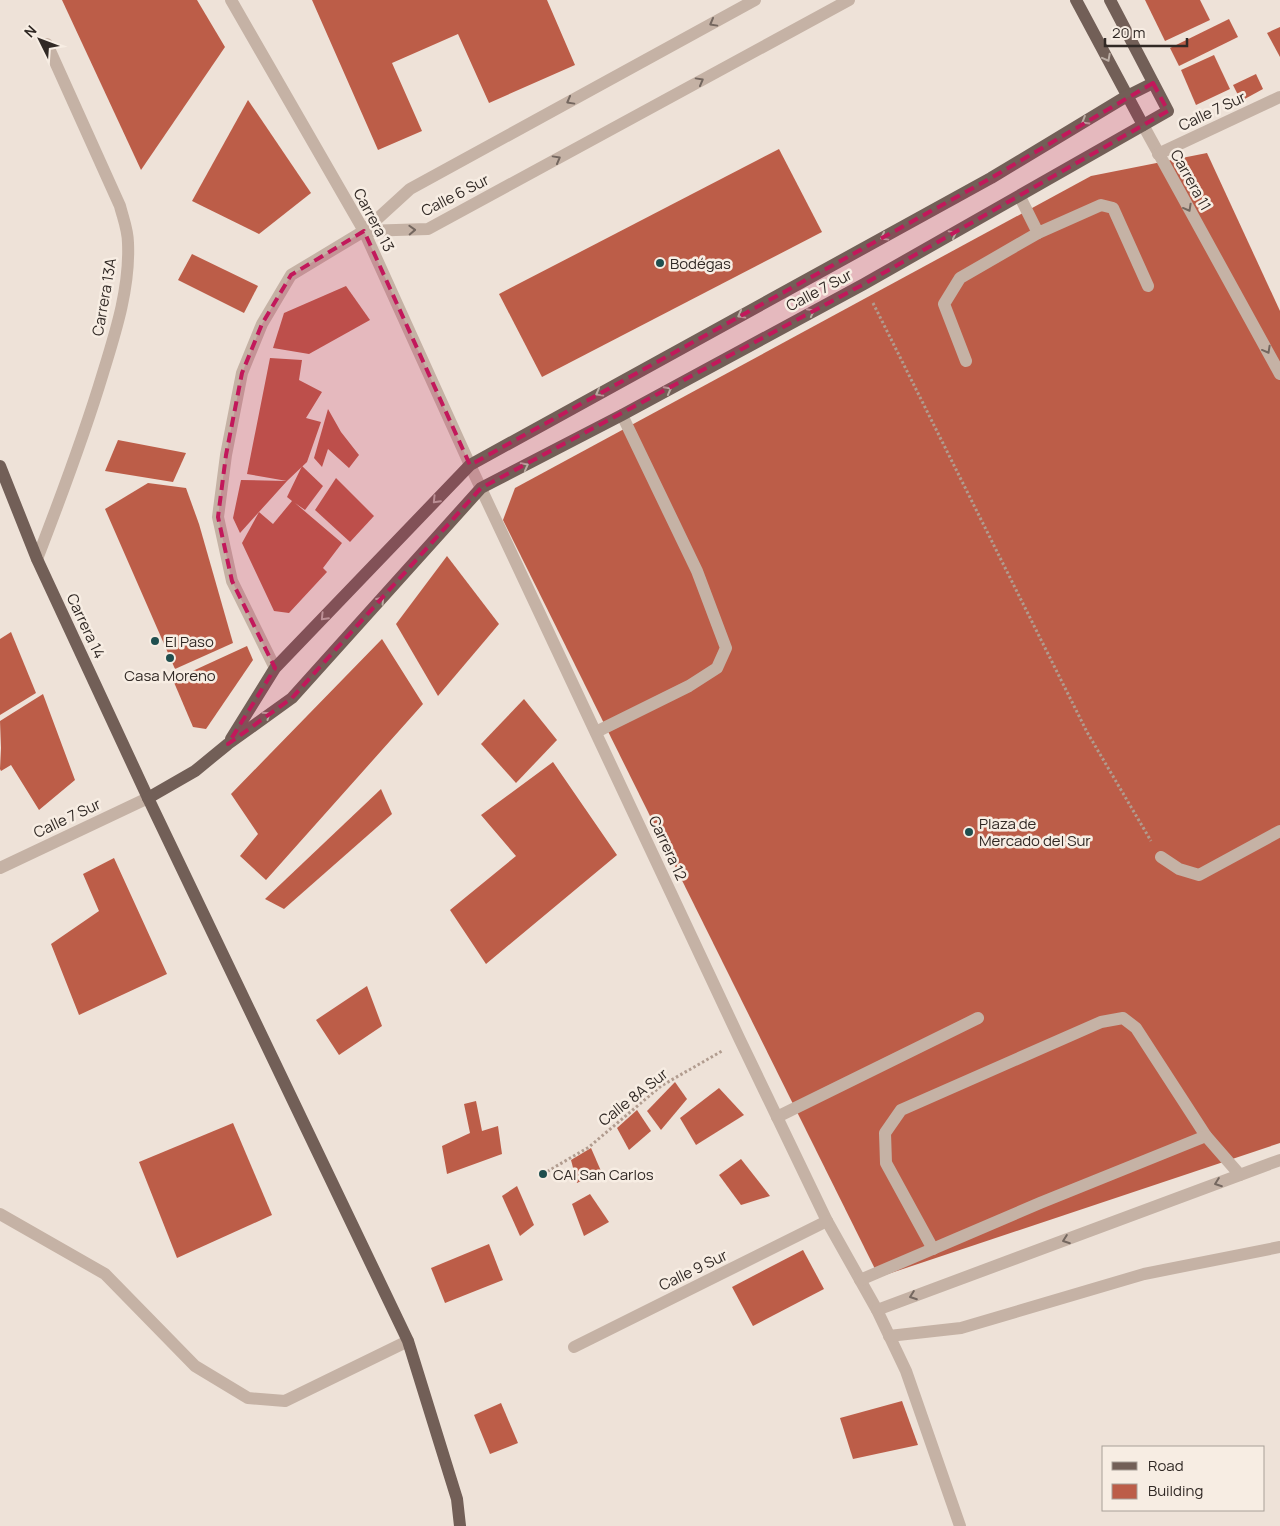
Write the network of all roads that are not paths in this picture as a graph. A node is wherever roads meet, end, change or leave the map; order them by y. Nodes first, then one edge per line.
1 (231, 0) edge
2 (755, 0) edge
3 (849, 0) edge
4 (1076, 0) edge
5 (1110, 0) edge
6 (47, 44) dead end
7 (1153, 83) junction
8 (1127, 96) junction
9 (1280, 97) edge
10 (1143, 125) junction
11 (1158, 154) junction
12 (1020, 197) junction
13 (364, 231) junction
14 (1038, 233) junction
15 (1148, 286) dead end
16 (966, 361) dead end
17 (1280, 374) edge
18 (622, 415) junction
19 (470, 464) junction
20 (0, 466) edge
21 (482, 488) junction
22 (37, 559) junction
23 (275, 668) junction
24 (596, 732) junction
25 (228, 744) junction
26 (148, 798) junction
27 (1280, 831) edge
28 (1161, 857) road end
29 (0, 868) edge
30 (978, 1018) dead end
31 (777, 1117) junction
32 (1206, 1136) junction
33 (1280, 1160) edge
34 (1240, 1175) junction
35 (0, 1214) edge
36 (827, 1221) junction
37 (1280, 1247) edge
38 (933, 1249) junction
39 (860, 1280) junction
40 (877, 1310) junction
41 (889, 1336) junction
42 (408, 1341) junction
43 (574, 1347) dead end
44 (460, 1526) edge
45 (960, 1526) edge

1 - 13 street, Carrera 13
2 -> 13 street, Calle 6 Sur
13 -> 3 street, Calle 6 Sur
4 -> 8 main road, Carrera 11
5 - 7 main road
6 - 22 street, Carrera 13A
7 - 8 main road, Calle 7 Sur
7 - 10 main road, Calle 7 Sur
8 - 10 main road, Carrera 11
8 -> 19 main road, Calle 7 Sur
9 - 11 street, Calle 7 Sur
10 - 11 street, Carrera 11
10 - 12 main road, Calle 7 Sur
11 -> 17 street, Carrera 11
12 - 14 street
18 -> 12 main road, Calle 7 Sur
13 - 19 street, Carrera 13
13 - 23 street
14 - 15 street
14 - 16 street
21 -> 18 main road, Calle 7 Sur
18 - 24 street
19 - 21 street, Carrera 13
19 -> 23 main road, Calle 7 Sur
20 - 22 main road, Carrera 14
21 - 24 street, Carrera 12
25 -> 21 main road
22 - 26 main road, Carrera 14
23 - 25 main road, Calle 7 Sur
24 - 31 street, Carrera 12
25 - 26 main road
26 - 29 street, Calle 7 Sur
26 - 42 main road, Carrera 14
27 - 28 street
30 - 31 street
31 - 36 street, Carrera 12
32 - 34 street
32 - 38 street
32 - 38 street
33 - 34 street
34 -> 40 street
35 - 42 street
36 - 39 street, Carrera 12
36 - 43 street, Calle 9 Sur
37 - 41 street
38 - 39 street
39 - 40 street, Carrera 12
40 - 41 street, Carrera 12
41 - 45 street, Carrera 12
42 - 44 main road, Carrera 14

